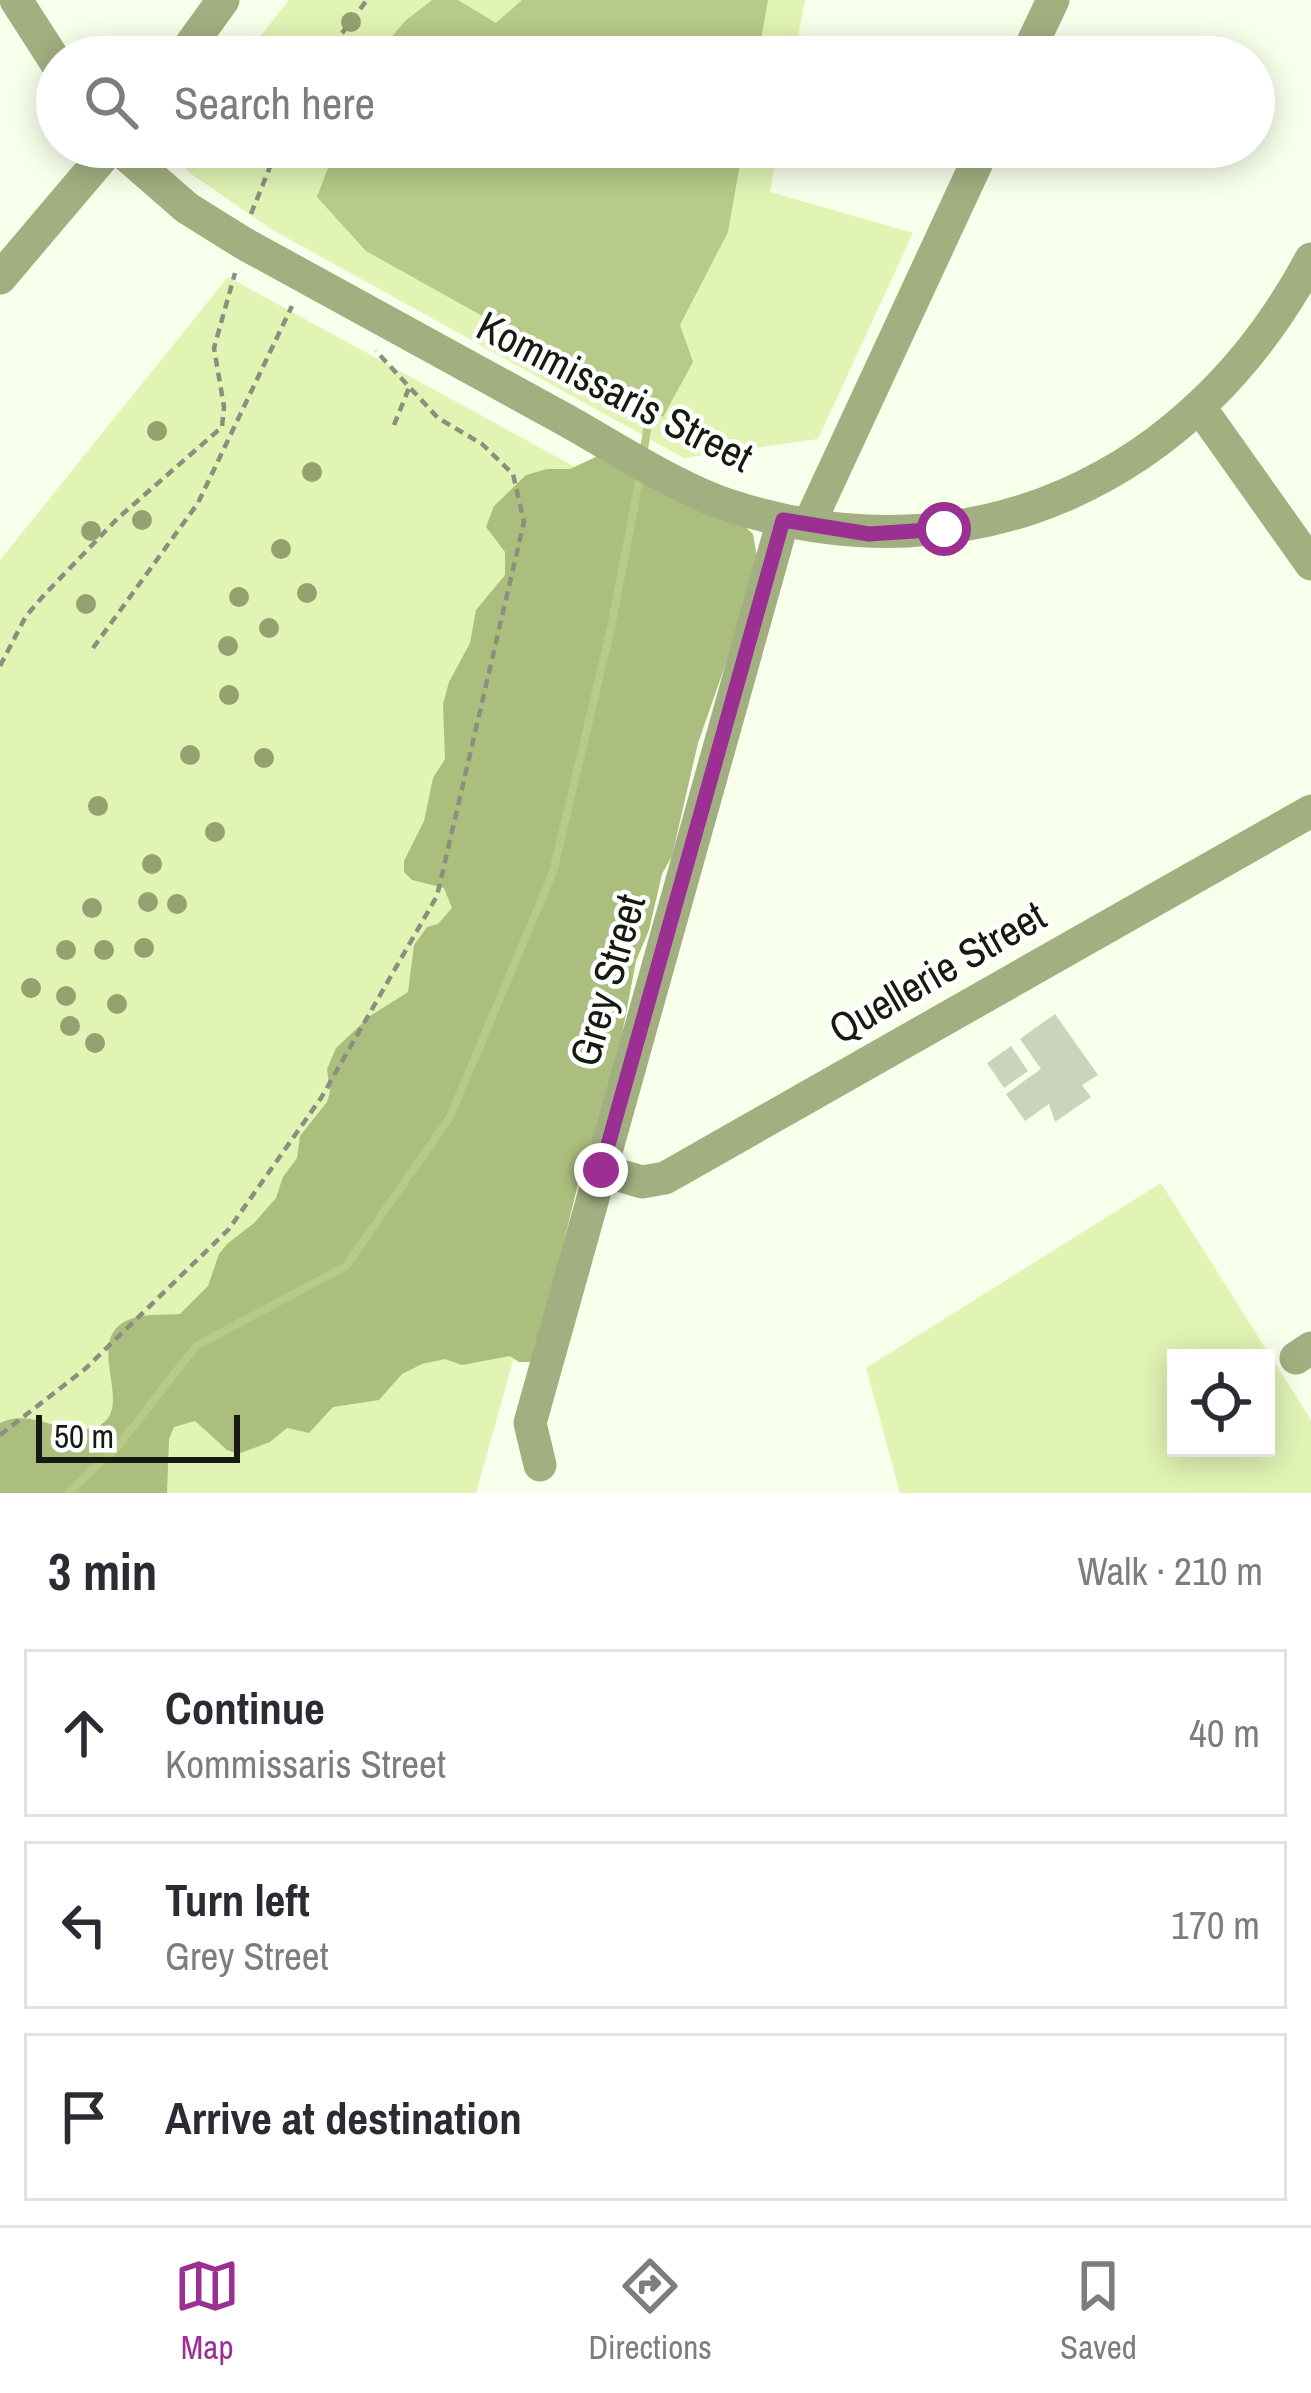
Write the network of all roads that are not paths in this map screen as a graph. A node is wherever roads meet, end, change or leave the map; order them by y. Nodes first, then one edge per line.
1 (16, 0) edge
2 (223, 0) edge
3 (1052, 0) edge
4 (39, 36) edge
5 (197, 36) edge
6 (1036, 36) edge
7 (96, 168) edge
8 (139, 168) edge
9 (973, 168) edge
10 (1311, 259) edge
11 (0, 278) edge
12 (1202, 409) junction
13 (796, 522) junction
14 (1311, 564) edge
15 (1311, 811) edge
16 (601, 1170) junction
17 (540, 1465) dead end

1 - 4 street
2 - 5 street
3 - 6 street
7 - 11 street
8 - 13 street, Kommissaris Street
9 - 13 street, Grey Street
10 - 12 street, Kommissaris Street
12 - 13 street, Kommissaris Street
12 - 14 street
13 - 16 street, Grey Street
15 - 16 street, Quellerie Street
16 - 17 street, Grey Street

